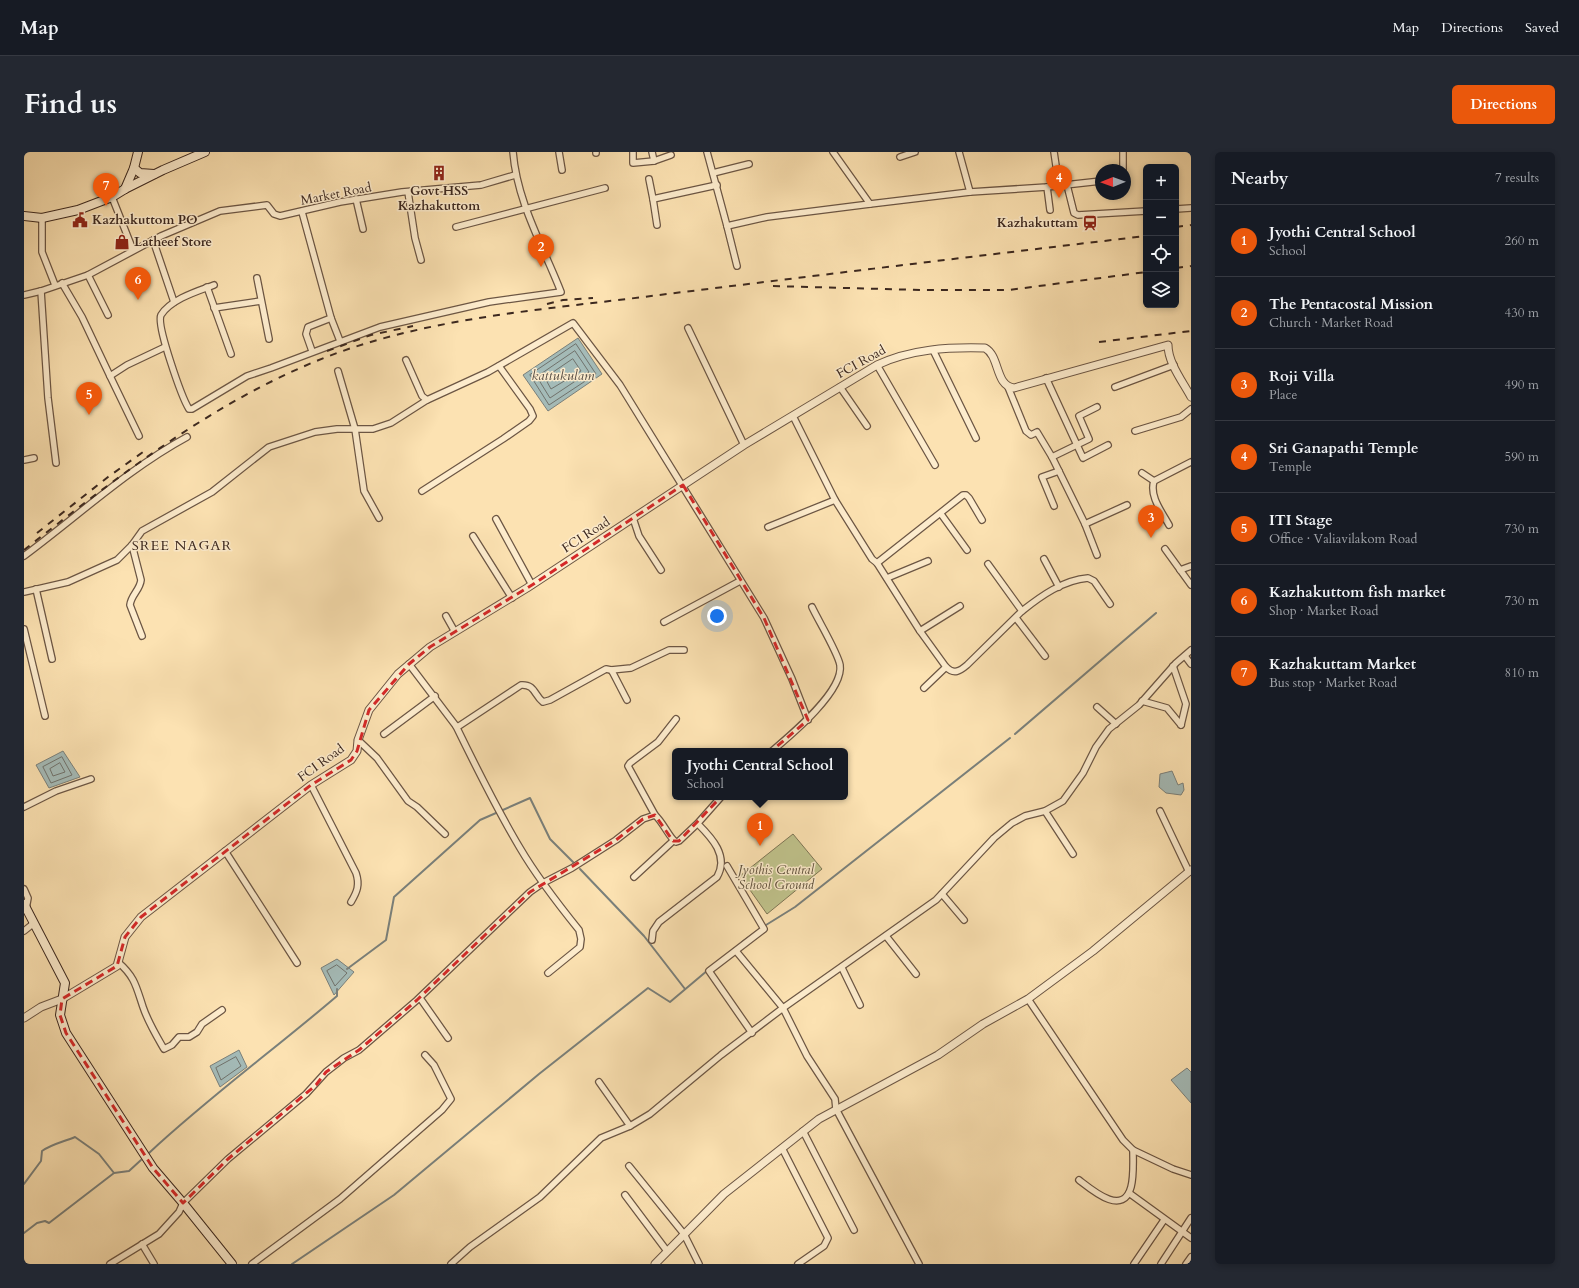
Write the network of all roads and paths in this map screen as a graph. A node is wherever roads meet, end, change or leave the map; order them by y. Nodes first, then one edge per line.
1 (138, 152) edge
2 (205, 152) edge
3 (513, 152) edge
4 (559, 152) edge
5 (633, 152) edge
6 (652, 152) edge
7 (708, 152) edge
8 (833, 152) edge
9 (915, 152) edge
10 (959, 152) edge
11 (1054, 152) edge
12 (1123, 152) edge
13 (671, 155) dead end
14 (900, 157) dead end
15 (654, 160) junction
16 (749, 164) dead end
17 (1123, 164) edge
18 (134, 168) junction
19 (562, 170) dead end
20 (713, 173) junction
21 (155, 174) junction
22 (515, 175) junction
23 (649, 179) dead end
24 (1095, 182) edge
25 (717, 185) junction
26 (1067, 185) junction
27 (1059, 186) junction
28 (1047, 187) junction
29 (606, 188) dead end
30 (124, 189) junction
31 (408, 192) junction
32 (970, 192) junction
33 (112, 197) junction
34 (356, 199) junction
35 (653, 200) junction
36 (870, 204) junction
37 (527, 208) junction
38 (1191, 208) edge
39 (1179, 209) edge
40 (1050, 210) dead end
41 (1143, 211) edge
42 (302, 212) junction
43 (24, 216) edge
44 (42, 218) junction
45 (657, 225) dead end
46 (727, 226) junction
47 (456, 227) dead end
48 (363, 229) dead end
49 (153, 240) junction
50 (132, 250) junction
51 (421, 260) dead end
52 (737, 266) dead end
53 (88, 275) junction
54 (257, 278) dead end
55 (62, 283) junction
56 (55, 285) junction
57 (214, 285) dead end
58 (207, 287) junction
59 (41, 291) junction
60 (24, 295) edge
61 (261, 301) junction
62 (174, 302) junction
63 (214, 308) junction
64 (108, 315) dead end
65 (331, 318) junction
66 (688, 328) dead end
67 (269, 339) dead end
68 (340, 341) junction
69 (165, 347) junction
70 (932, 350) junction
71 (312, 351) junction
72 (231, 354) dead end
73 (406, 360) dead end
74 (877, 365) junction
75 (499, 366) junction
76 (1174, 366) junction
77 (338, 370) dead end
78 (110, 376) junction
79 (1046, 378) junction
80 (840, 387) junction
81 (1008, 387) junction
82 (1115, 387) dead end
83 (1191, 397) edge
84 (427, 400) junction
85 (1097, 407) dead end
86 (1191, 409) edge
87 (793, 416) junction
88 (867, 426) dead end
89 (355, 429) junction
90 (1135, 432) dead end
91 (139, 436) dead end
92 (187, 437) dead end
93 (976, 438) dead end
94 (1108, 444) dead end
95 (744, 445) junction
96 (1076, 445) junction
97 (1052, 457) junction
98 (34, 458) dead end
99 (24, 460) edge
100 (1191, 462) edge
101 (56, 463) dead end
102 (934, 465) dead end
103 (1059, 471) junction
104 (1142, 473) dead end
105 (1154, 481) junction
106 (683, 486) junction
107 (422, 491) dead end
108 (835, 500) junction
109 (1127, 505) dead end
110 (1054, 506) dead end
111 (941, 514) junction
112 (379, 518) dead end
113 (633, 518) junction
114 (496, 519) dead end
115 (982, 520) dead end
116 (1085, 524) junction
117 (1169, 525) dead end
118 (768, 527) dead end
119 (473, 536) dead end
120 (132, 545) junction
121 (1165, 549) dead end
122 (967, 550) dead end
123 (24, 556) edge
124 (1097, 556) dead end
125 (1044, 559) dead end
126 (928, 561) dead end
127 (877, 563) junction
128 (988, 564) dead end
129 (1191, 566) edge
130 (661, 570) dead end
131 (1180, 570) junction
132 (887, 578) junction
133 (740, 580) junction
134 (532, 585) junction
135 (1191, 585) edge
136 (1059, 587) junction
137 (36, 589) junction
138 (24, 592) edge
139 (512, 598) junction
140 (1110, 604) dead end
141 (960, 606) dead end
142 (812, 607) dead end
143 (1022, 611) junction
144 (446, 616) dead end
145 (1016, 618) junction
146 (664, 622) dead end
147 (24, 629) edge
148 (920, 631) junction
149 (454, 632) junction
150 (142, 636) dead end
151 (684, 650) dead end
152 (1191, 650) edge
153 (1045, 656) dead end
154 (1184, 656) junction
155 (52, 659) dead end
156 (409, 664) junction
157 (1191, 664) edge
158 (1173, 666) junction
159 (946, 667) junction
160 (611, 670) junction
161 (924, 688) dead end
162 (435, 696) junction
163 (627, 700) dead end
164 (1142, 701) junction
165 (1097, 707) dead end
166 (45, 716) dead end
167 (676, 720) dead end
168 (808, 720) junction
169 (1116, 724) junction
170 (456, 726) junction
171 (384, 734) dead end
172 (358, 740) junction
173 (775, 748) edge
174 (91, 779) dead end
175 (311, 785) junction
176 (718, 800) edge
177 (24, 807) edge
178 (1044, 811) junction
179 (1160, 811) dead end
180 (655, 815) junction
181 (698, 824) junction
182 (445, 834) dead end
183 (672, 841) junction
184 (225, 851) junction
185 (1073, 854) dead end
186 (727, 866) dead end
187 (1190, 871) edge
188 (634, 877) dead end
189 (543, 883) junction
190 (24, 888) edge
191 (942, 894) junction
192 (351, 902) dead end
193 (25, 907) edge
194 (964, 920) dead end
195 (34, 923) junction
196 (24, 931) edge
197 (886, 936) junction
198 (652, 940) dead end
199 (736, 951) junction
200 (118, 962) junction
201 (297, 963) dead end
202 (842, 968) junction
203 (548, 973) dead end
204 (916, 974) dead end
205 (420, 998) junction
206 (62, 999) junction
207 (1028, 1000) junction
208 (860, 1005) dead end
209 (783, 1008) junction
210 (222, 1010) dead end
211 (24, 1018) edge
212 (752, 1033) junction
213 (448, 1038) dead end
214 (425, 1055) dead end
215 (599, 1082) dead end
216 (836, 1109) junction
217 (630, 1126) junction
218 (803, 1131) junction
219 (782, 1148) junction
220 (1133, 1150) junction
221 (629, 1166) dead end
222 (1191, 1175) edge
223 (1079, 1180) dead end
224 (1129, 1193) junction
225 (625, 1195) dead end
226 (184, 1203) junction
227 (1191, 1218) edge
228 (1164, 1220) junction
229 (854, 1230) dead end
230 (1183, 1232) junction
231 (684, 1234) junction
232 (1191, 1238) edge
233 (142, 1244) junction
234 (667, 1251) junction
235 (1191, 1257) edge
236 (110, 1264) edge
237 (154, 1264) edge
238 (232, 1264) edge
239 (252, 1264) edge
240 (450, 1264) edge
241 (654, 1264) edge
242 (700, 1264) edge
243 (798, 1264) edge
244 (919, 1264) edge
245 (1131, 1264) edge
246 (1161, 1264) edge
247 (1186, 1264) edge

1 - 18 main road
2 - 21 main road
3 - 22 street
4 - 19 street
5 - 15 street
6 - 15 street
7 - 20 street
8 - 36 street
9 - 14 street
10 - 32 street
11 - 27 street
12 - 17 street
13 - 15 street
16 - 20 street
18 - 21 main road
18 - 30 main road
20 - 25 street
21 - 30 main road
22 - 31 street, Market Road
22 - 37 street
23 - 35 street
24 - 26 street
25 - 35 street
25 - 46 street
26 - 27 street
26 - 41 street
27 - 28 street
28 - 32 street
28 - 40 street
29 - 37 street
30 - 33 main road
31 - 34 street, Market Road
31 - 51 street
32 - 36 street
33 - 44 main road
33 - 50 street
34 - 42 street, Market Road
34 - 48 street
35 - 45 street
36 - 46 street
37 - 47 street
37 - 68 street
38 - 39 street
42 - 49 street, Market Road
42 - 65 street
43 - 44 main road
44 - 56 street
46 - 52 street
49 - 50 street, Market Road
49 - 62 street
50 - 53 street, Market Road
53 - 55 street, Market Road
53 - 64 street
54 - 61 street
55 - 56 street, Market Road
55 - 78 street
56 - 59 street, Market Road
57 - 58 street
58 - 62 street
58 - 63 street
59 - 60 street, Market Road
59 - 101 street
61 - 63 street
61 - 67 street
62 - 69 street
63 - 72 street
65 - 68 street
65 - 71 street
66 - 95 street
68 - 71 street
69 - 71 street
69 - 78 street
70 - 74 street, FCI Road
70 - 81 street, FCI Road
70 - 93 street
73 - 84 street
74 - 80 street, FCI Road
74 - 102 street
75 - 84 street
75 - 106 street
75 - 107 street
76 - 79 street
76 - 82 street
76 - 83 street
77 - 89 street
78 - 91 street
79 - 81 street
79 - 96 street
80 - 87 street, FCI Road
80 - 88 street
81 - 97 street
84 - 89 street
85 - 96 street
86 - 90 street
87 - 95 street, FCI Road
87 - 108 street
89 - 112 street
89 - 120 street
92 - 123 street
94 - 96 street
95 - 106 street, FCI Road
96 - 97 street
97 - 103 street
98 - 99 street
100 - 105 street
103 - 110 street
103 - 116 street
104 - 105 street
105 - 117 street
106 - 113 street, FCI Road
106 - 133 street
108 - 118 street
108 - 127 street
109 - 116 street
111 - 115 street
111 - 122 street
111 - 127 street
113 - 130 street
113 - 134 street, FCI Road
114 - 134 street
116 - 124 street
119 - 139 street
120 - 137 street
120 - 150 street
121 - 131 street
125 - 136 street
126 - 132 street
127 - 132 street
128 - 143 street
129 - 131 street
131 - 135 street
132 - 148 street
133 - 146 street
133 - 168 street
134 - 139 street, FCI Road
136 - 140 street
136 - 143 street
137 - 138 street
137 - 155 street
139 - 149 street, FCI Road
141 - 148 street
142 - 168 street
143 - 145 street
144 - 149 street
145 - 153 street
145 - 159 street
147 - 166 street
148 - 159 street
149 - 156 street, FCI Road
151 - 160 street
152 - 154 street
154 - 157 street
154 - 158 street
156 - 162 street
156 - 172 street, FCI Road
158 - 164 street
158 - 164 street
159 - 161 street
160 - 163 street
160 - 170 street
162 - 170 street
162 - 171 street
164 - 169 street
165 - 169 street
167 - 180 street
168 - 173 street
169 - 178 street
170 - 189 street
172 - 175 street, FCI Road
172 - 182 street
174 - 177 street
175 - 184 street, FCI Road
175 - 192 street
176 - 181 street
178 - 185 street
178 - 191 street
179 - 187 street
180 - 183 street
180 - 189 street
181 - 183 street
181 - 198 street
183 - 188 street
184 - 200 street, FCI Road
184 - 201 street
186 - 199 street
187 - 207 street
189 - 203 street
189 - 205 street
190 - 193 street
191 - 194 street
191 - 197 street
193 - 195 main road
195 - 196 street
195 - 206 main road
197 - 202 street
197 - 204 street
199 - 209 street
199 - 212 street
200 - 206 street
200 - 210 street
202 - 208 street
202 - 209 street
205 - 213 street
205 - 226 street
206 - 211 street
206 - 226 main road
207 - 216 street
207 - 220 street
209 - 212 street
209 - 216 street
212 - 217 street
214 - 239 street
215 - 217 street
216 - 218 street
216 - 244 street
217 - 240 street
218 - 219 street
218 - 229 street
219 - 231 street
219 - 243 street
220 - 222 street
220 - 224 street
221 - 231 street
223 - 224 street
224 - 228 street
225 - 234 street
226 - 233 street
226 - 238 main road
227 - 230 street
228 - 230 street
228 - 245 street
230 - 232 street
230 - 246 street
231 - 234 street
231 - 242 street
233 - 236 street
233 - 237 street
234 - 241 street
235 - 247 street

